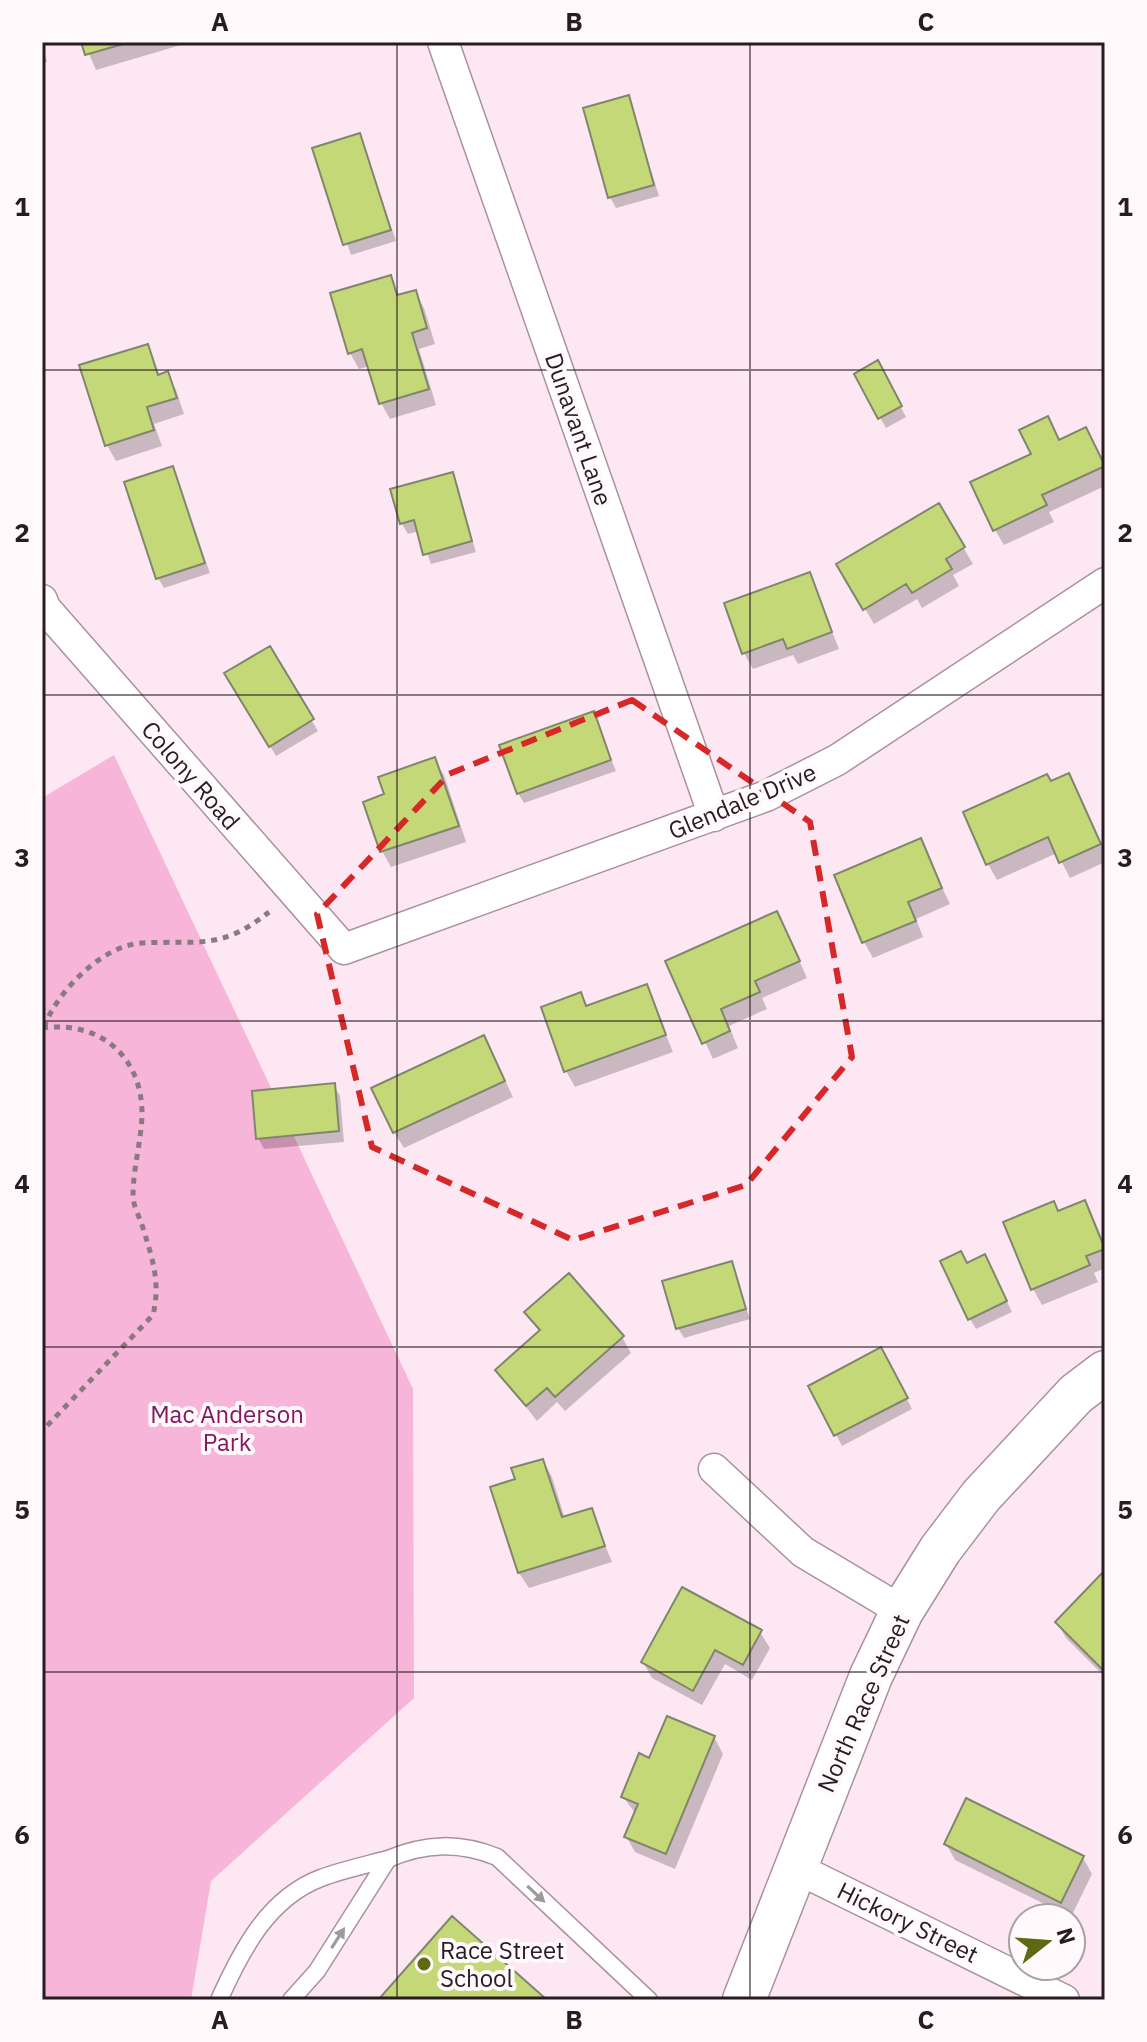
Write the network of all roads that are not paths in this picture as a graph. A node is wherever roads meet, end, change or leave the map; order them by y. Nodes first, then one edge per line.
1 (443, 42) edge
2 (1105, 583) edge
3 (42, 600) edge
4 (714, 816) junction
5 (344, 949) joint
6 (1105, 1372) edge
7 (714, 1469) dead end
8 (902, 1611) junction
9 (388, 1859) junction
10 (794, 1867) junction
11 (219, 2000) edge
12 (291, 2000) edge
13 (649, 2000) edge
14 (744, 2000) edge
15 (1064, 2000) edge

1 - 4 street, Dunavant Lane
2 - 4 street, Glendale Drive
3 - 5 street, Colony Road
4 - 5 street, Glendale Drive
6 - 8 street, North Race Street
7 - 8 street
8 - 10 street, North Race Street
9 - 11 lane
12 -> 9 lane
9 -> 13 lane
10 - 14 street, North Race Street
10 - 15 street, Hickory Street

